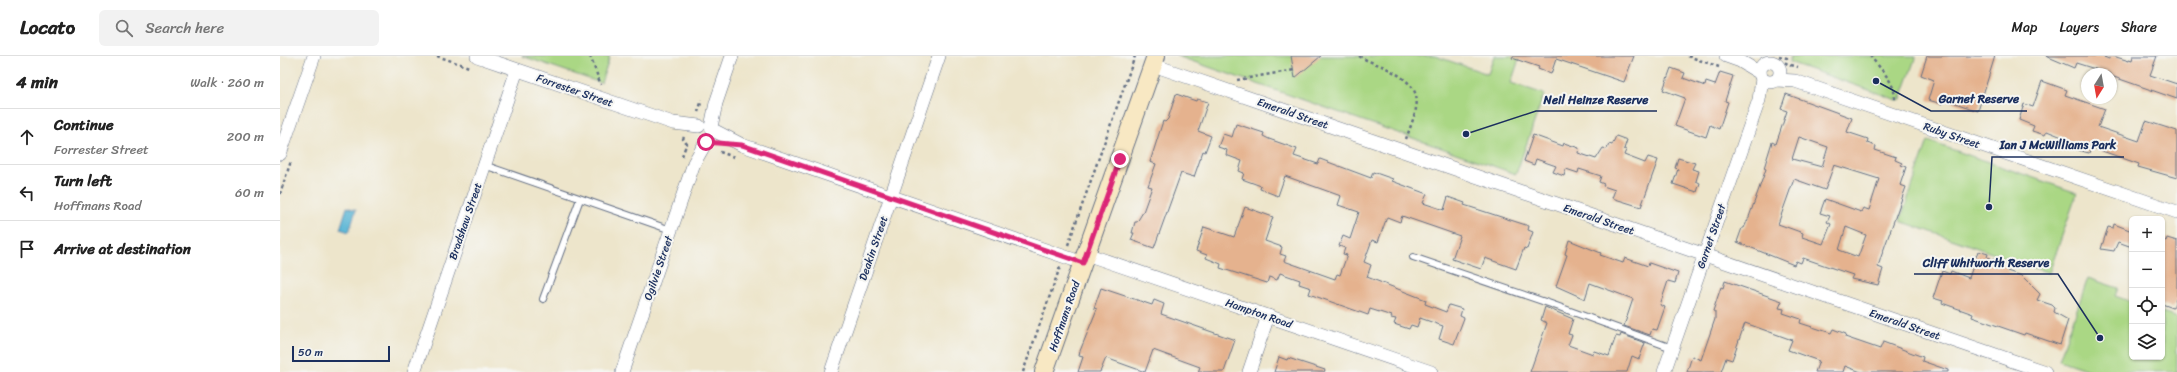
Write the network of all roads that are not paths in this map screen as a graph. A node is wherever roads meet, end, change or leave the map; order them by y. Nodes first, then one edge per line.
1 (314, 56) edge
2 (732, 56) edge
3 (939, 56) edge
4 (1726, 56) edge
5 (1154, 60) edge
6 (475, 62) edge
7 (1774, 67) edge
8 (517, 70) junction
9 (704, 133) junction
10 (280, 154) edge
11 (484, 165) junction
12 (891, 197) junction
13 (580, 199) junction
14 (2177, 212) edge
15 (671, 230) junction
16 (1704, 255) junction
17 (1413, 257) dead end
18 (1082, 264) junction
19 (543, 298) dead end
20 (1268, 316) junction
21 (1672, 348) junction
22 (414, 372) edge
23 (622, 372) edge
24 (831, 372) edge
25 (1044, 372) edge
26 (1249, 372) edge
27 (1431, 372) edge
28 (1664, 372) edge
29 (2045, 372) edge

1 - 10 street
2 - 9 street, Ogilvie Street
3 - 12 street, Deakin Street
4 - 7 street, Ruby Street
5 - 16 street, Emerald Street
5 - 18 main road, Hoffmans Road
6 - 8 street, Forrester Street
7 - 14 street, Ruby Street
7 - 16 street, Garnet Street
8 - 9 street, Forrester Street
8 - 11 street, Bradshaw Street
9 - 12 street, Forrester Street
9 - 15 street, Ogilvie Street
11 - 13 lane
11 - 22 street, Bradshaw Street
12 - 18 street, Forrester Street
12 - 24 street, Deakin Street
13 - 15 lane
13 - 19 lane
15 - 23 street, Ogilvie Street
16 - 21 street, Garnet Street
16 - 29 street, Emerald Street
17 - 21 lane
18 - 20 street, Hampton Road
18 - 25 main road, Hoffmans Road
20 - 26 street
20 - 27 street, Hampton Road
21 - 28 street, Garnet Street

